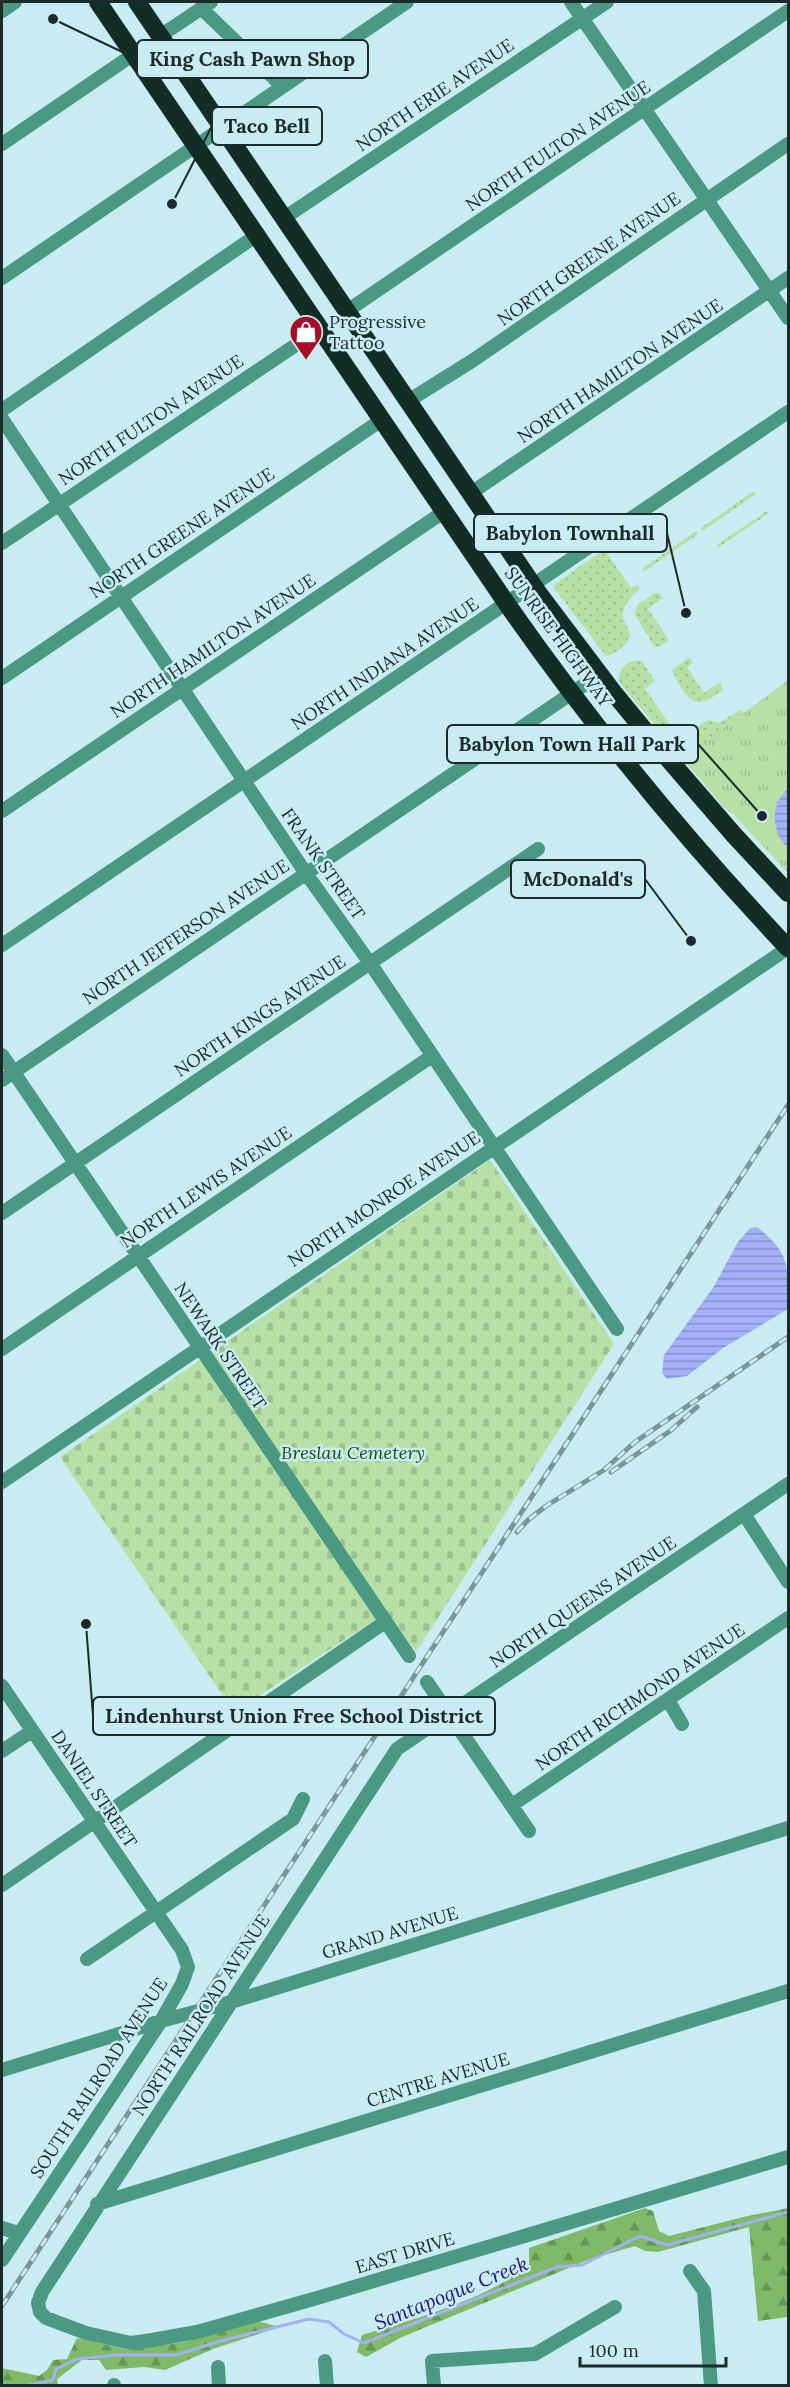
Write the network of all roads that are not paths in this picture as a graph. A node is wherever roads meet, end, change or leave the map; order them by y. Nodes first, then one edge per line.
1 (15, 2) edge
2 (98, 2) edge
3 (136, 2) edge
4 (407, 2) edge
5 (571, 2) edge
6 (607, 2) edge
7 (206, 5) edge
8 (2, 10) edge
9 (789, 11) edge
10 (583, 18) junction
11 (160, 36) junction
12 (134, 54) junction
13 (282, 87) junction
14 (645, 108) junction
15 (222, 127) junction
16 (2, 144) edge
17 (789, 144) edge
18 (196, 146) junction
19 (707, 200) junction
20 (284, 218) junction
21 (257, 236) junction
22 (2, 278) edge
23 (789, 278) edge
24 (770, 291) junction
25 (347, 311) junction
26 (789, 318) edge
27 (321, 328) junction
28 (408, 401) junction
29 (2, 410) edge
30 (789, 412) edge
31 (2, 419) edge
32 (383, 419) junction
33 (471, 494) junction
34 (58, 504) junction
35 (445, 511) junction
36 (2, 543) edge
37 (534, 586) junction
38 (120, 597) junction
39 (507, 604) junction
40 (600, 674) junction
41 (2, 678) edge
42 (182, 688) junction
43 (571, 693) junction
44 (245, 781) junction
45 (2, 811) edge
46 (538, 849) dead end
47 (305, 872) junction
48 (789, 893) edge
49 (2, 945) edge
50 (789, 948) edge
51 (370, 963) junction
52 (2, 1055) edge
53 (432, 1056) junction
54 (7, 1076) edge
55 (494, 1146) junction
56 (75, 1164) junction
57 (2, 1213) edge
58 (137, 1256) junction
59 (617, 1329) dead end
60 (200, 1346) junction
61 (2, 1348) edge
62 (2, 1482) edge
63 (789, 1484) edge
64 (744, 1514) junction
65 (789, 1582) edge
66 (789, 1618) edge
67 (385, 1622) junction
68 (409, 1656) dead end
69 (427, 1682) dead end
70 (2, 1686) edge
71 (668, 1700) junction
72 (450, 1714) junction
73 (682, 1724) dead end
74 (32, 1731) junction
75 (397, 1749) joint
76 (2, 1751) edge
77 (303, 1799) dead end
78 (512, 1805) junction
79 (95, 1821) junction
80 (789, 1828) edge
81 (529, 1831) dead end
82 (2, 1885) edge
83 (157, 1913) junction
84 (87, 1959) dead end
85 (789, 1991) edge
86 (231, 2002) junction
87 (160, 2021) junction
88 (2, 2070) edge
89 (789, 2157) edge
90 (98, 2204) junction
91 (2, 2228) edge
92 (18, 2233) junction
93 (2, 2260) edge
94 (690, 2271) dead end
95 (38, 2303) joint
96 (615, 2307) dead end
97 (325, 2361) dead end
98 (218, 2367) dead end
99 (219, 2385) edge
100 (327, 2385) edge
101 (434, 2385) edge
102 (711, 2385) edge

1 - 8 street
2 - 12 highway, SUNRISE HIGHWAY
3 - 11 highway, SUNRISE HIGHWAY
4 - 13 street
5 - 10 street
6 - 10 street, NORTH ERIE AVENUE
7 - 11 street
7 - 13 street
9 - 14 street, NORTH FULTON AVENUE
10 - 14 street
10 - 20 street, NORTH ERIE AVENUE
11 - 15 highway, SUNRISE HIGHWAY
12 - 16 street
12 - 18 highway, SUNRISE HIGHWAY
13 - 15 street
14 - 19 street
14 - 25 street, NORTH FULTON AVENUE
15 - 18 street
15 - 20 highway, SUNRISE HIGHWAY
17 - 19 street, NORTH GREENE AVENUE
18 - 21 highway, SUNRISE HIGHWAY
18 - 22 street
19 - 24 street
19 - 28 street, NORTH GREENE AVENUE
20 - 25 highway, SUNRISE HIGHWAY
21 - 27 highway, SUNRISE HIGHWAY
21 - 29 street
23 - 24 street, NORTH HAMILTON AVENUE
24 - 26 street
24 - 33 street, NORTH HAMILTON AVENUE
25 - 28 highway, SUNRISE HIGHWAY
27 - 32 highway, SUNRISE HIGHWAY
27 - 34 street, NORTH FULTON AVENUE
28 - 33 highway, SUNRISE HIGHWAY
30 - 37 street, NORTH INDIANA AVENUE
31 - 34 street, FRANK STREET
32 - 35 highway, SUNRISE HIGHWAY
32 - 38 street, NORTH GREENE AVENUE
33 - 37 highway, SUNRISE HIGHWAY
34 - 36 street, NORTH FULTON AVENUE
34 - 38 street, FRANK STREET
35 - 39 highway, SUNRISE HIGHWAY
35 - 42 street, NORTH HAMILTON AVENUE
37 - 39 street, NORTH INDIANA AVENUE
37 - 40 highway, SUNRISE HIGHWAY
38 - 41 street, NORTH GREENE AVENUE
38 - 42 street, FRANK STREET
39 - 43 highway, SUNRISE HIGHWAY
39 - 44 street, NORTH INDIANA AVENUE
40 - 43 street, NORTH JEFFERSON AVENUE
40 - 48 highway, SUNRISE HIGHWAY
42 - 44 street, FRANK STREET
42 - 45 street, NORTH HAMILTON AVENUE
43 - 47 street, NORTH JEFFERSON AVENUE
43 - 50 highway, SUNRISE HIGHWAY
44 - 47 street, FRANK STREET
44 - 49 street, NORTH INDIANA AVENUE
46 - 51 street, NORTH KINGS AVENUE
47 - 51 street, FRANK STREET
47 - 54 street, NORTH JEFFERSON AVENUE
50 - 55 street, NORTH MONROE AVENUE
51 - 53 street, FRANK STREET
51 - 56 street, NORTH KINGS AVENUE
52 - 54 street, NEWARK STREET
53 - 55 street, FRANK STREET
53 - 58 street, NORTH LEWIS AVENUE
54 - 56 street, NEWARK STREET
55 - 59 street, FRANK STREET
55 - 60 street, NORTH MONROE AVENUE
56 - 57 street, NORTH KINGS AVENUE
56 - 58 street, NEWARK STREET
58 - 60 street, NEWARK STREET
58 - 61 street, NORTH LEWIS AVENUE
60 - 62 street, NORTH MONROE AVENUE
60 - 67 street, NEWARK STREET
63 - 64 street, NORTH QUEENS AVENUE
64 - 65 street
64 - 72 street, NORTH QUEENS AVENUE
66 - 71 street, NORTH RICHMOND AVENUE
67 - 68 street, NEWARK STREET
67 - 79 street
69 - 72 street
70 - 74 street, DANIEL STREET
71 - 73 street
71 - 78 street, NORTH RICHMOND AVENUE
72 - 75 street, NORTH QUEENS AVENUE
72 - 78 street
74 - 76 street
74 - 79 street, DANIEL STREET
75 - 86 street, NORTH RAILROAD AVENUE
77 - 83 street
78 - 81 street
79 - 82 street
79 - 83 street, DANIEL STREET
80 - 86 street, GRAND AVENUE
83 - 84 street
83 - 87 street, SOUTH RAILROAD AVENUE
85 - 90 street, CENTRE AVENUE
86 - 87 street, GRAND AVENUE
86 - 90 street, NORTH RAILROAD AVENUE
87 - 88 street, GRAND AVENUE
87 - 92 street, SOUTH RAILROAD AVENUE
89 - 95 street, EAST DRIVE
90 - 95 street, NORTH RAILROAD AVENUE
91 - 92 street
92 - 93 street, SOUTH RAILROAD AVENUE
94 - 102 street
96 - 101 street
97 - 100 street
98 - 99 street

